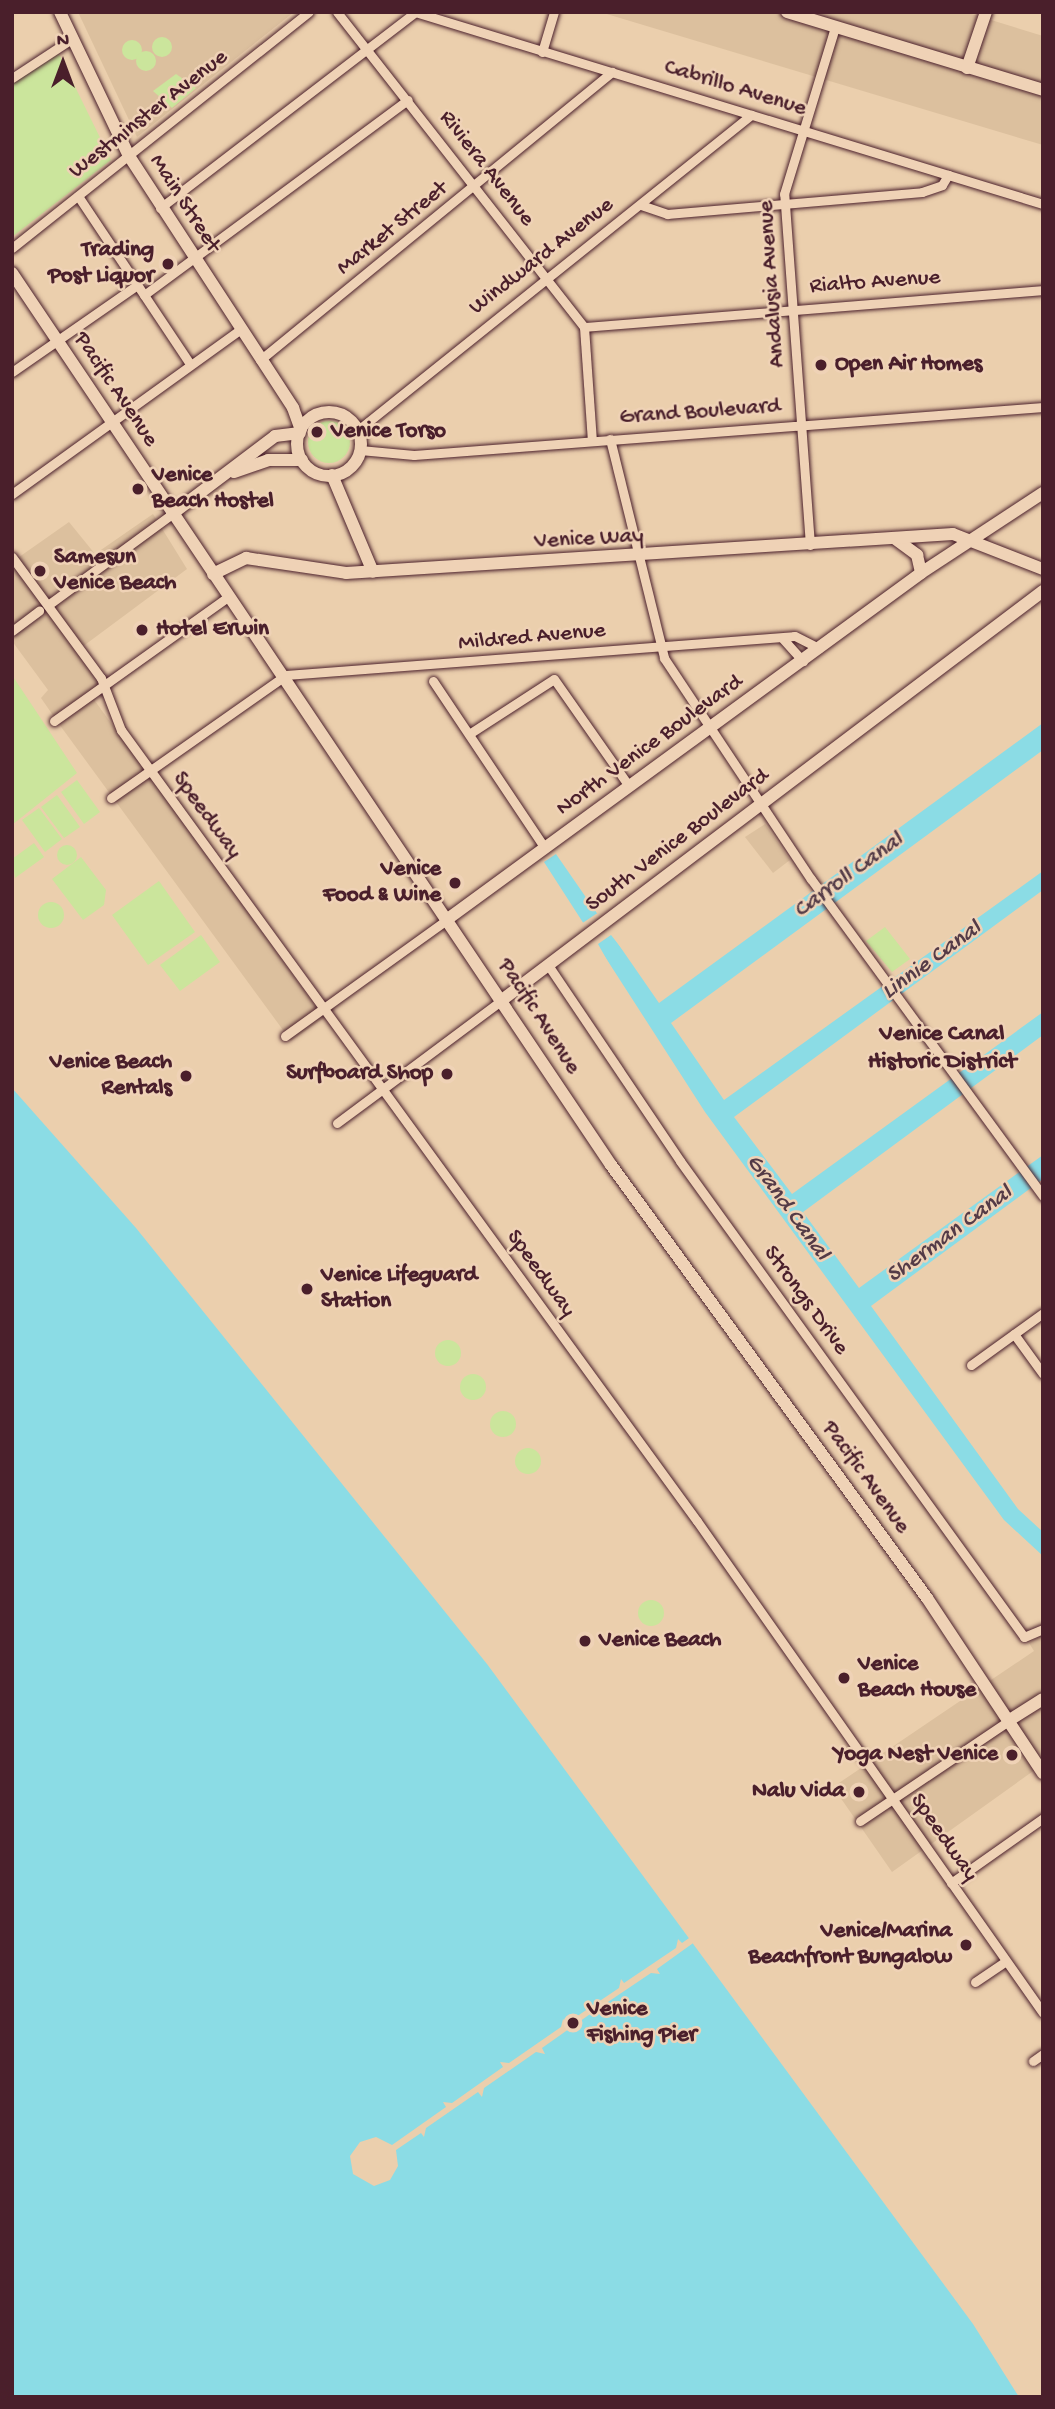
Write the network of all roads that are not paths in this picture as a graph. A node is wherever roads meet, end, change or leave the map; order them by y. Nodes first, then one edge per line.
1 (60, 12) edge
2 (309, 12) edge
3 (337, 12) edge
4 (415, 12) edge
5 (554, 12) edge
6 (787, 12) edge
7 (986, 12) edge
8 (835, 27) junction
9 (72, 38) junction
10 (366, 47) junction
11 (542, 52) junction
12 (967, 68) junction
13 (612, 72) junction
14 (12, 78) edge
15 (1043, 90) edge
16 (408, 100) junction
17 (751, 115) junction
18 (803, 131) junction
19 (129, 156) junction
20 (948, 175) junction
21 (477, 187) junction
22 (78, 196) junction
23 (785, 203) junction
24 (1043, 204) edge
25 (641, 205) junction
26 (160, 208) junction
27 (12, 248) edge
28 (195, 261) junction
29 (12, 273) edge
30 (548, 278) junction
31 (136, 285) junction
32 (1043, 290) edge
33 (144, 295) junction
34 (794, 309) junction
35 (584, 327) junction
36 (241, 329) junction
37 (55, 338) junction
38 (260, 360) junction
39 (190, 364) junction
40 (12, 372) edge
41 (1043, 407) edge
42 (293, 408) junction
43 (321, 414) junction
44 (110, 420) junction
45 (801, 425) junction
46 (358, 430) junction
47 (300, 431) junction
48 (610, 439) junction
49 (592, 441) junction
50 (360, 450) junction
51 (302, 460) junction
52 (230, 472) junction
53 (332, 475) junction
54 (1043, 493) edge
55 (12, 494) edge
56 (172, 514) junction
57 (893, 538) junction
58 (971, 539) junction
59 (810, 545) junction
60 (12, 557) edge
61 (643, 558) junction
62 (1043, 569) edge
63 (373, 572) junction
64 (921, 573) junction
65 (213, 574) junction
66 (1043, 591) edge
67 (229, 596) junction
68 (48, 604) junction
69 (39, 611) dead end
70 (12, 631) edge
71 (782, 638) junction
72 (658, 646) junction
73 (819, 648) junction
74 (803, 661) junction
75 (286, 675) junction
76 (433, 681) dead end
77 (104, 687) junction
78 (54, 721) dead end
79 (710, 728) junction
80 (469, 734) junction
81 (150, 771) junction
82 (629, 786) junction
83 (111, 798) dead end
84 (761, 806) junction
85 (545, 848) junction
86 (449, 918) junction
87 (548, 965) junction
88 (502, 1000) junction
89 (324, 1009) junction
90 (285, 1036) dead end
91 (382, 1089) junction
92 (337, 1123) dead end
93 (1042, 1195) edge
94 (1043, 1313) edge
95 (1014, 1334) junction
96 (971, 1365) dead end
97 (1043, 1374) edge
98 (1043, 1629) edge
99 (1043, 1699) edge
100 (1009, 1721) junction
101 (1043, 1773) edge
102 (892, 1799) junction
103 (1043, 1818) edge
104 (860, 1821) dead end
105 (951, 1883) junction
106 (1006, 1961) junction
107 (975, 1982) dead end
108 (1043, 2013) edge
109 (1043, 2054) edge
110 (1033, 2061) dead end

1 - 9 main road, Main Street
2 - 19 street, Westminster Avenue
3 - 10 street, Riviera Avenue
4 - 10 street
4 - 11 street, Cabrillo Avenue
5 - 11 street
6 - 8 main road
7 - 12 main road
8 - 12 main road
8 - 18 street, Andalusia Avenue
9 - 14 street
9 - 19 main road, Main Street
10 - 16 street, Riviera Avenue
10 - 26 street
11 - 13 street, Cabrillo Avenue
12 - 15 main road
13 - 17 street, Cabrillo Avenue
13 - 21 street, Market Street
16 - 21 street, Riviera Avenue
16 - 28 street
17 - 18 street, Cabrillo Avenue
17 - 25 street, Windward Avenue
18 - 20 street, Cabrillo Avenue
18 - 23 street, Andalusia Avenue
19 - 22 street, Westminster Avenue
19 - 26 main road, Main Street
20 - 23 street
20 - 24 street, Cabrillo Avenue
21 - 30 street, Riviera Avenue
21 - 38 street, Market Street
22 - 27 street, Westminster Avenue
22 - 31 street
23 - 25 street
23 - 34 street, Andalusia Avenue
25 - 30 street, Windward Avenue
26 - 28 main road, Main Street
28 - 33 street
28 - 36 main road, Main Street
29 - 37 main road, Pacific Avenue
30 - 35 street, Riviera Avenue
30 - 46 street, Windward Avenue
31 - 33 street
31 - 37 street
32 - 34 street, Rialto Avenue
33 - 39 street
34 - 35 street, Rialto Avenue
34 - 45 street, Andalusia Avenue
35 - 49 street
36 - 38 main road, Main Street
36 - 39 street
37 - 40 street
37 - 44 main road, Pacific Avenue
38 - 42 main road, Main Street
39 - 44 street
41 - 45 street, Grand Boulevard
42 - 43 main road
42 - 47 main road, Main Street
43 - 46 main road
43 - 47 main road
44 - 55 street
44 - 56 main road, Pacific Avenue
45 - 48 street, Grand Boulevard
45 - 59 street, Andalusia Avenue
46 - 50 main road
47 - 51 main road
47 - 52 main road
48 - 49 street, Grand Boulevard
48 - 61 street
49 - 50 street, Grand Boulevard
50 - 53 main road
51 - 52 main road
51 - 53 main road
52 - 56 main road
53 - 63 main road
54 - 58 main road, North Venice Boulevard
56 - 65 main road, Pacific Avenue
56 - 68 street
57 - 58 main road, Venice Way
57 - 59 main road, Venice Way
57 - 64 main road
58 - 62 main road
58 - 64 main road, North Venice Boulevard
59 - 61 main road, Venice Way
60 - 68 street, Speedway
61 - 63 main road, Venice Way
61 - 72 street
63 - 65 main road, Venice Way
64 - 73 main road, North Venice Boulevard
65 - 67 main road, Pacific Avenue
66 - 84 main road, South Venice Boulevard
67 - 75 main road, Pacific Avenue
67 - 77 street
68 - 77 street, Speedway
69 - 70 street
71 - 72 street, Mildred Avenue
71 - 73 street, Mildred Avenue
71 - 74 street
72 - 75 street, Mildred Avenue
72 - 79 street
73 - 74 main road, North Venice Boulevard
74 - 79 main road, North Venice Boulevard
75 - 81 street
75 - 86 main road, Pacific Avenue
76 - 80 street
77 - 78 street
77 - 81 street, Speedway
79 - 82 main road, North Venice Boulevard
79 - 84 street
80 - 82 street
80 - 85 street
81 - 83 street
81 - 89 street, Speedway
82 - 85 main road, North Venice Boulevard
84 - 87 main road, South Venice Boulevard
84 - 93 street
85 - 86 main road, North Venice Boulevard
86 - 88 main road, Pacific Avenue
86 - 89 street, North Venice Boulevard
87 - 88 main road, South Venice Boulevard
87 - 98 street, Strongs Drive
88 - 91 street, South Venice Boulevard
88 - 100 main road, Pacific Avenue
89 - 90 street, North Venice Boulevard
89 - 91 street, Speedway
91 - 92 street, South Venice Boulevard
91 - 102 street, Speedway
94 - 95 street
95 - 96 street
95 - 97 street
99 - 100 main road
100 - 101 main road, Pacific Avenue
100 - 102 street
102 - 104 street
102 - 105 street, Speedway
103 - 105 street
105 - 106 street, Speedway
106 - 107 street
106 - 108 street, Speedway
109 - 110 street

